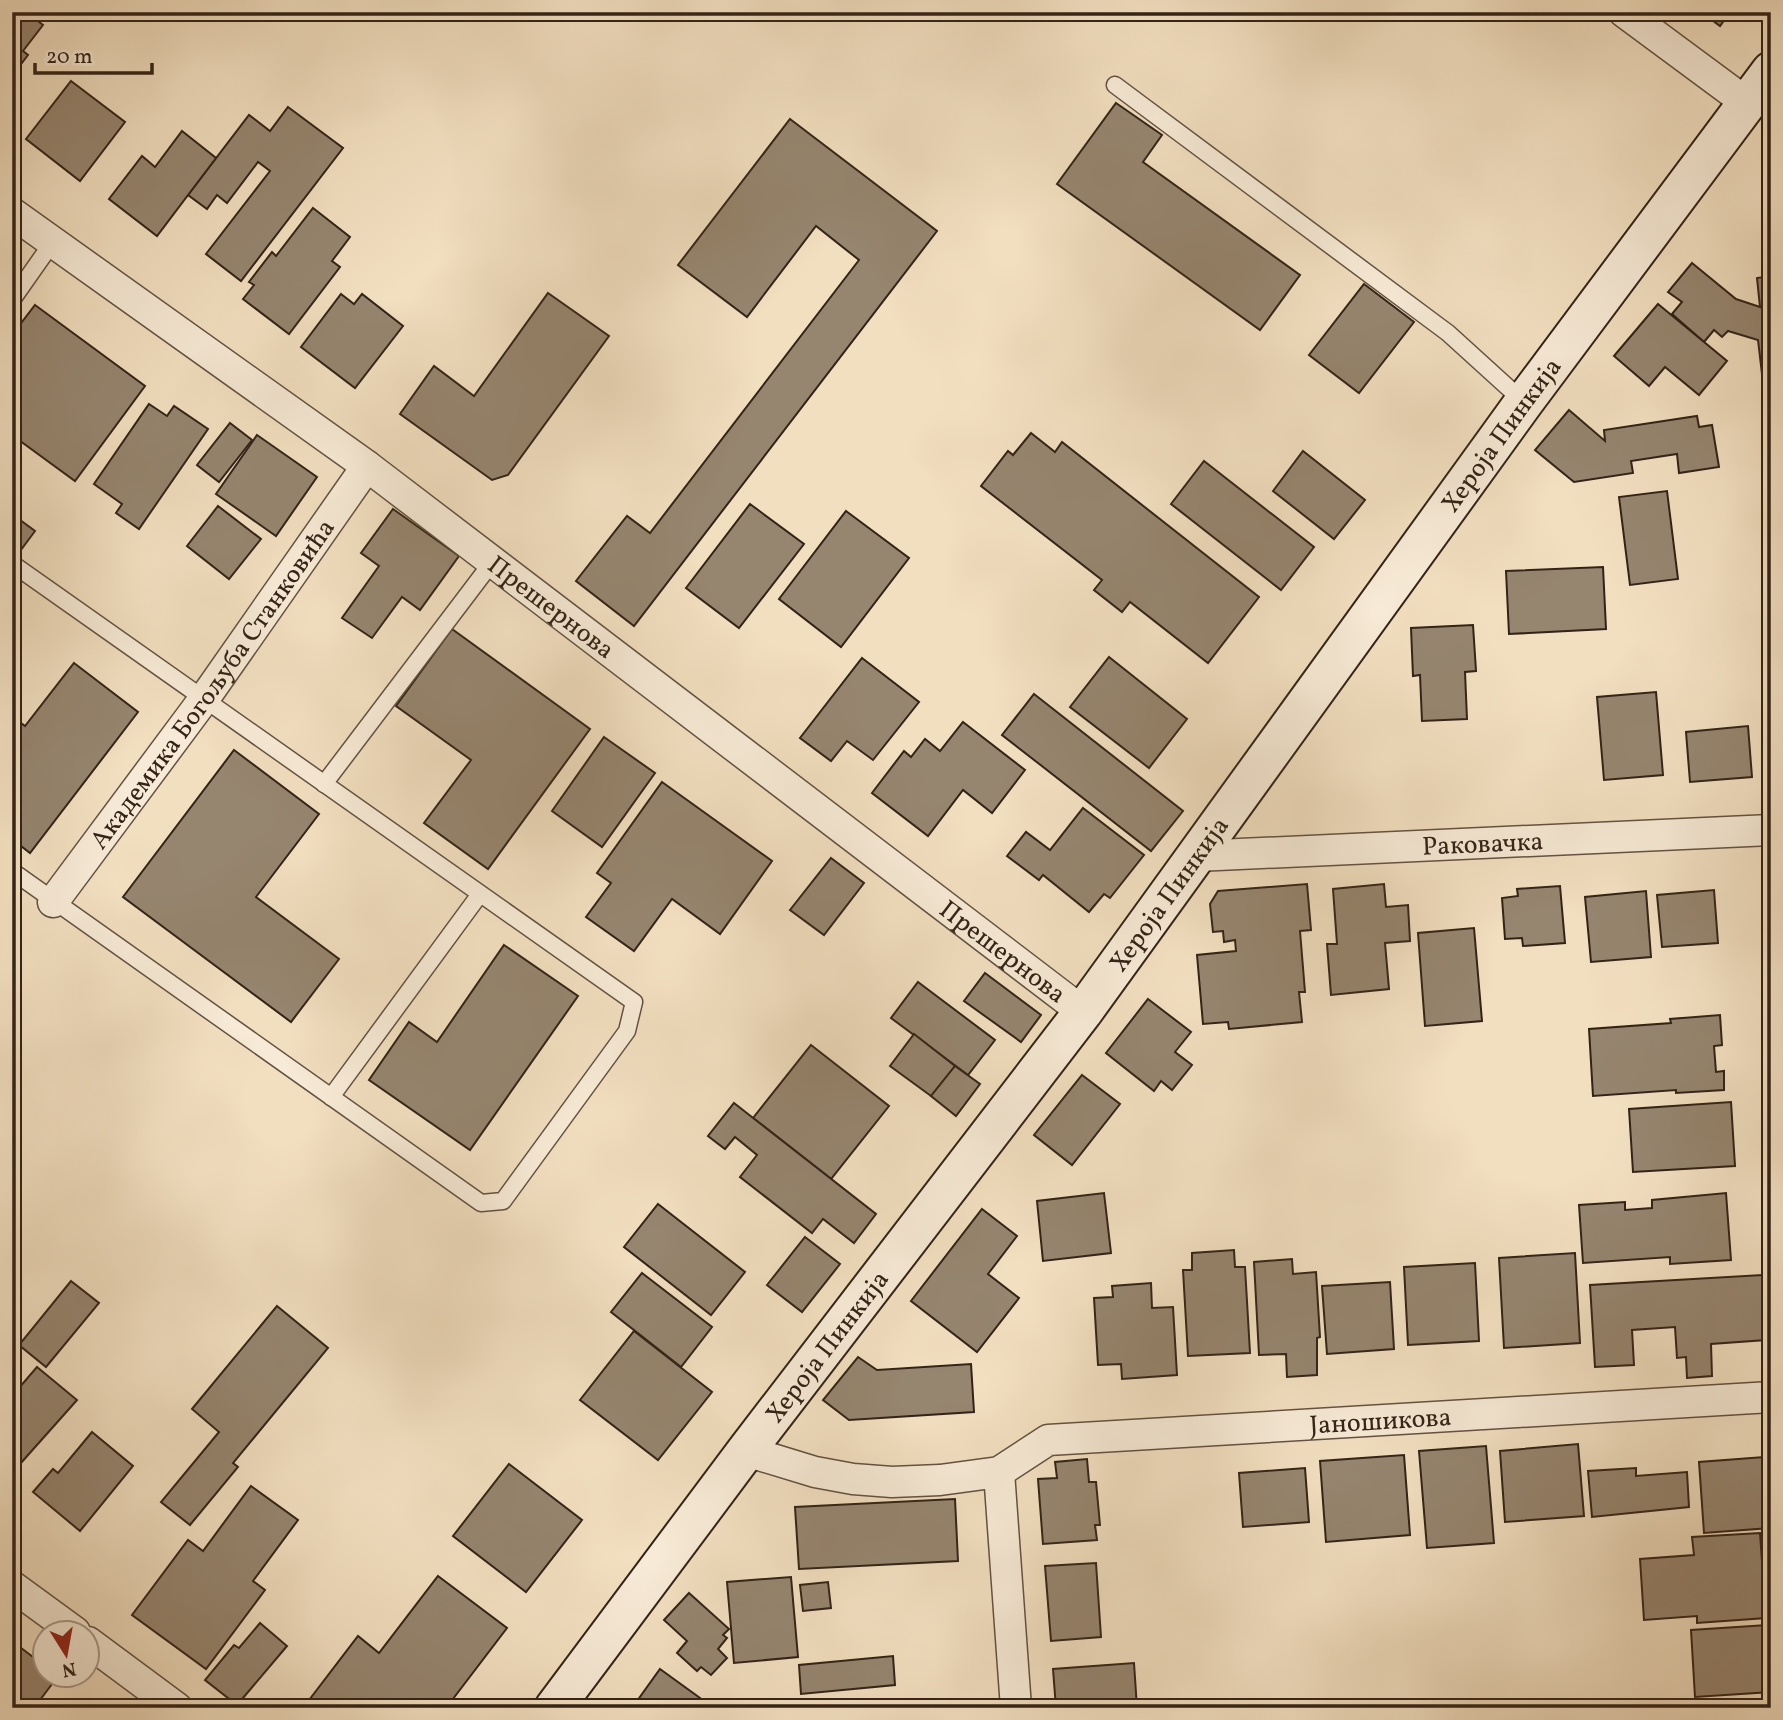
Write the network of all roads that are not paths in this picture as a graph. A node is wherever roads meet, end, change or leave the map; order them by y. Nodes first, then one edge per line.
1 (1624, 12) edge
2 (1771, 71) edge
3 (1115, 85) dead end
4 (1747, 103) junction
5 (12, 213) edge
6 (52, 243) junction
7 (12, 300) edge
8 (1524, 402) junction
9 (367, 466) junction
10 (493, 562) junction
11 (12, 568) edge
12 (204, 699) junction
13 (324, 784) junction
14 (1771, 830) edge
15 (1196, 856) junction
16 (12, 871) edge
17 (480, 894) junction
18 (53, 902) junction
19 (1083, 1012) junction
20 (331, 1097) junction
21 (1771, 1397) edge
22 (746, 1451) junction
23 (999, 1472) junction
24 (12, 1586) edge
25 (55, 1618) edge
26 (102, 1652) edge
27 (177, 1708) edge
28 (554, 1708) edge
29 (1017, 1708) edge

1 - 4 street
2 - 4 street, Хероја Пинкија
3 - 8 lane
4 - 8 street, Хероја Пинкија
5 - 6 street, Прешернова
6 - 7 lane
6 - 9 street, Прешернова
8 - 15 street, Хероја Пинкија
9 - 10 street, Прешернова
9 - 12 street, Академика Богољуба Станковића
10 - 13 lane
10 - 19 street, Прешернова
11 - 12 lane
12 - 13 lane
12 - 18 street, Академика Богољуба Станковића
13 - 17 lane
14 - 15 street, Раковачка
15 - 19 street, Хероја Пинкија
16 - 18 lane
17 - 20 lane
17 - 20 lane
18 - 20 lane
19 - 22 street, Хероја Пинкија
21 - 23 street, Јаношикова
22 - 23 street, Јаношикова
22 - 28 street, Хероја Пинкија
23 - 29 street
24 - 25 street
26 - 27 street

